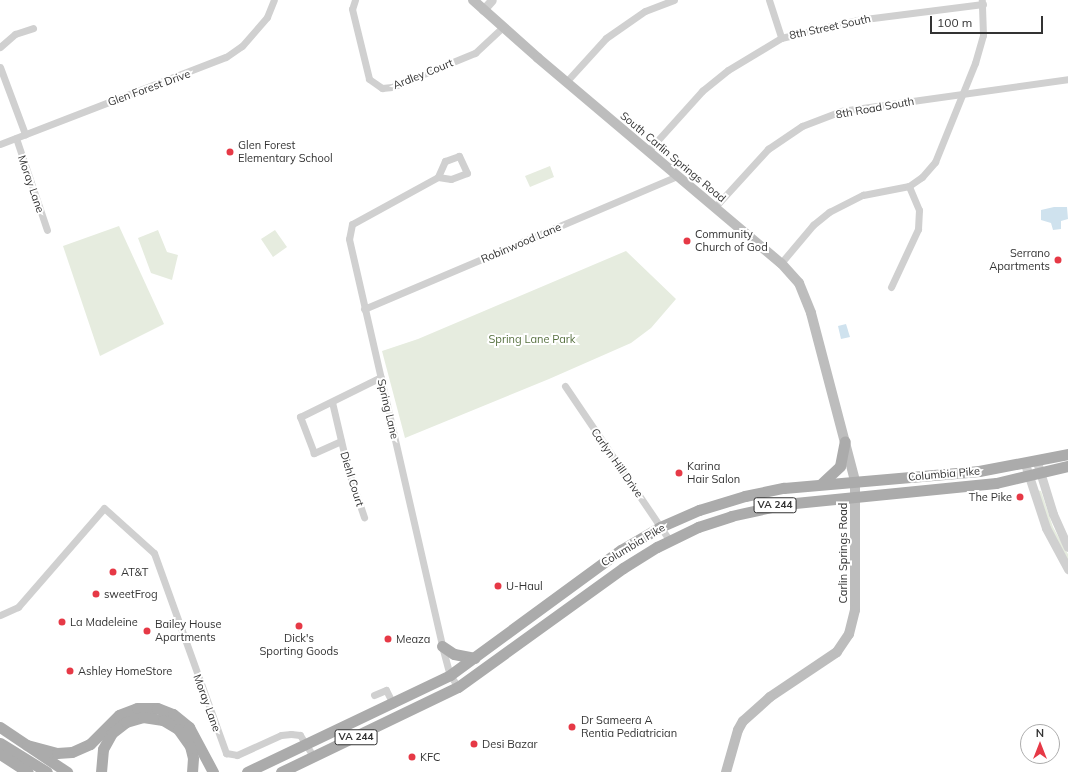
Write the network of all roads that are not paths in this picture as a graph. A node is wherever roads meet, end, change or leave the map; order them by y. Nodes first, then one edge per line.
1 (274, 0) edge
2 (355, 0) edge
3 (472, 0) edge
4 (492, 0) edge
5 (674, 0) edge
6 (769, 0) edge
7 (983, 2) edge
8 (483, 10) junction
9 (33, 28) dead end
10 (502, 28) junction
11 (781, 38) junction
12 (0, 47) edge
13 (0, 67) edge
14 (1068, 79) edge
15 (566, 82) junction
16 (964, 93) junction
17 (25, 134) junction
18 (16, 138) junction
19 (0, 144) edge
20 (648, 151) junction
21 (677, 176) junction
22 (438, 178) dead end
23 (910, 186) junction
24 (715, 207) junction
25 (47, 230) dead end
26 (781, 263) junction
27 (891, 287) dead end
28 (364, 309) junction
29 (822, 355) joint
30 (381, 377) junction
31 (564, 386) dead end
32 (332, 402) junction
33 (341, 441) junction
34 (845, 441) junction
35 (1068, 454) edge
36 (1037, 462) junction
37 (1025, 464) junction
38 (1068, 466) edge
39 (1035, 476) junction
40 (855, 481) junction
41 (820, 484) junction
42 (855, 496) junction
43 (364, 517) dead end
44 (660, 527) junction
45 (670, 541) junction
46 (1068, 547) edge
47 (1068, 569) edge
48 (0, 615) edge
49 (442, 646) junction
50 (475, 658) junction
51 (450, 675) junction
52 (458, 687) junction
53 (374, 695) dead end
54 (394, 704) junction
55 (0, 727) edge
56 (0, 743) edge
57 (307, 744) junction
58 (27, 745) junction
59 (0, 754) edge
60 (314, 757) junction
61 (28, 772) edge
62 (48, 772) edge
63 (67, 772) edge
64 (101, 772) edge
65 (192, 772) edge
66 (213, 772) edge
67 (247, 772) edge
68 (281, 772) edge
69 (726, 772) edge

1 - 17 street, Glen Forest Drive
2 - 10 street, Ardley Court
3 - 8 main road, South Carlin Springs Road
4 - 8 street
5 - 15 street
6 - 11 street
7 - 11 street, 8th Street South
7 - 16 street
8 - 10 main road, South Carlin Springs Road
9 - 12 street
10 - 15 main road, South Carlin Springs Road
11 - 20 street, 8th Street South
13 - 17 street
14 - 16 street, 8th Road South
15 - 20 main road, South Carlin Springs Road
16 - 23 street
16 - 24 street, 8th Road South
17 - 18 street, Glen Forest Drive
18 - 19 street, Glen Forest Drive
18 - 25 street, Moray Lane
20 - 21 main road, South Carlin Springs Road
21 - 24 main road, South Carlin Springs Road
21 - 28 street, Robinwood Lane
22 - 28 street, Spring Lane
23 - 26 street
23 - 27 street
24 - 26 main road, South Carlin Springs Road
26 - 29 main road, South Carlin Springs Road
28 - 30 street, Spring Lane
29 - 34 main road, Carlin Springs Road
30 - 32 street, Diehl Court
30 - 49 street, Spring Lane
31 - 44 street, Carlyn Hill Drive
32 - 33 street, Diehl Court
32 - 33 street, Diehl Court
33 - 43 street, Diehl Court
34 - 40 main road, Carlin Springs Road
34 - 41 main road
35 - 36 main road, Columbia Pike
36 - 37 main road, Columbia Pike
36 - 39 street
37 - 39 street
37 - 40 main road, Columbia Pike / VA 244
38 - 39 main road, Columbia Pike
39 - 42 main road, Columbia Pike / VA 244
39 - 46 street
39 - 47 street
40 - 41 main road, Columbia Pike / VA 244
40 - 42 main road, Carlin Springs Road
41 - 44 main road, Columbia Pike / VA 244
42 - 45 main road, Columbia Pike / VA 244
42 - 69 main road, Carlin Springs Road
44 - 45 street, Carlyn Hill Drive
44 - 50 main road, Columbia Pike / VA 244
45 - 52 main road, Columbia Pike / VA 244
48 - 57 street, Moray Lane
49 - 50 main road
49 - 51 street, Spring Lane
50 - 51 main road, Columbia Pike / VA 244
51 - 52 street, Spring Lane
51 - 54 main road, Columbia Pike / VA 244
52 - 60 main road, Columbia Pike / VA 244
53 - 54 street
54 - 57 main road, Columbia Pike / VA 244
55 - 58 main road
56 - 62 main road
57 - 60 street
57 - 67 main road, Columbia Pike / VA 244
58 - 63 main road
58 - 66 main road
59 - 61 main road
60 - 68 main road, Columbia Pike / VA 244
64 - 65 main road

